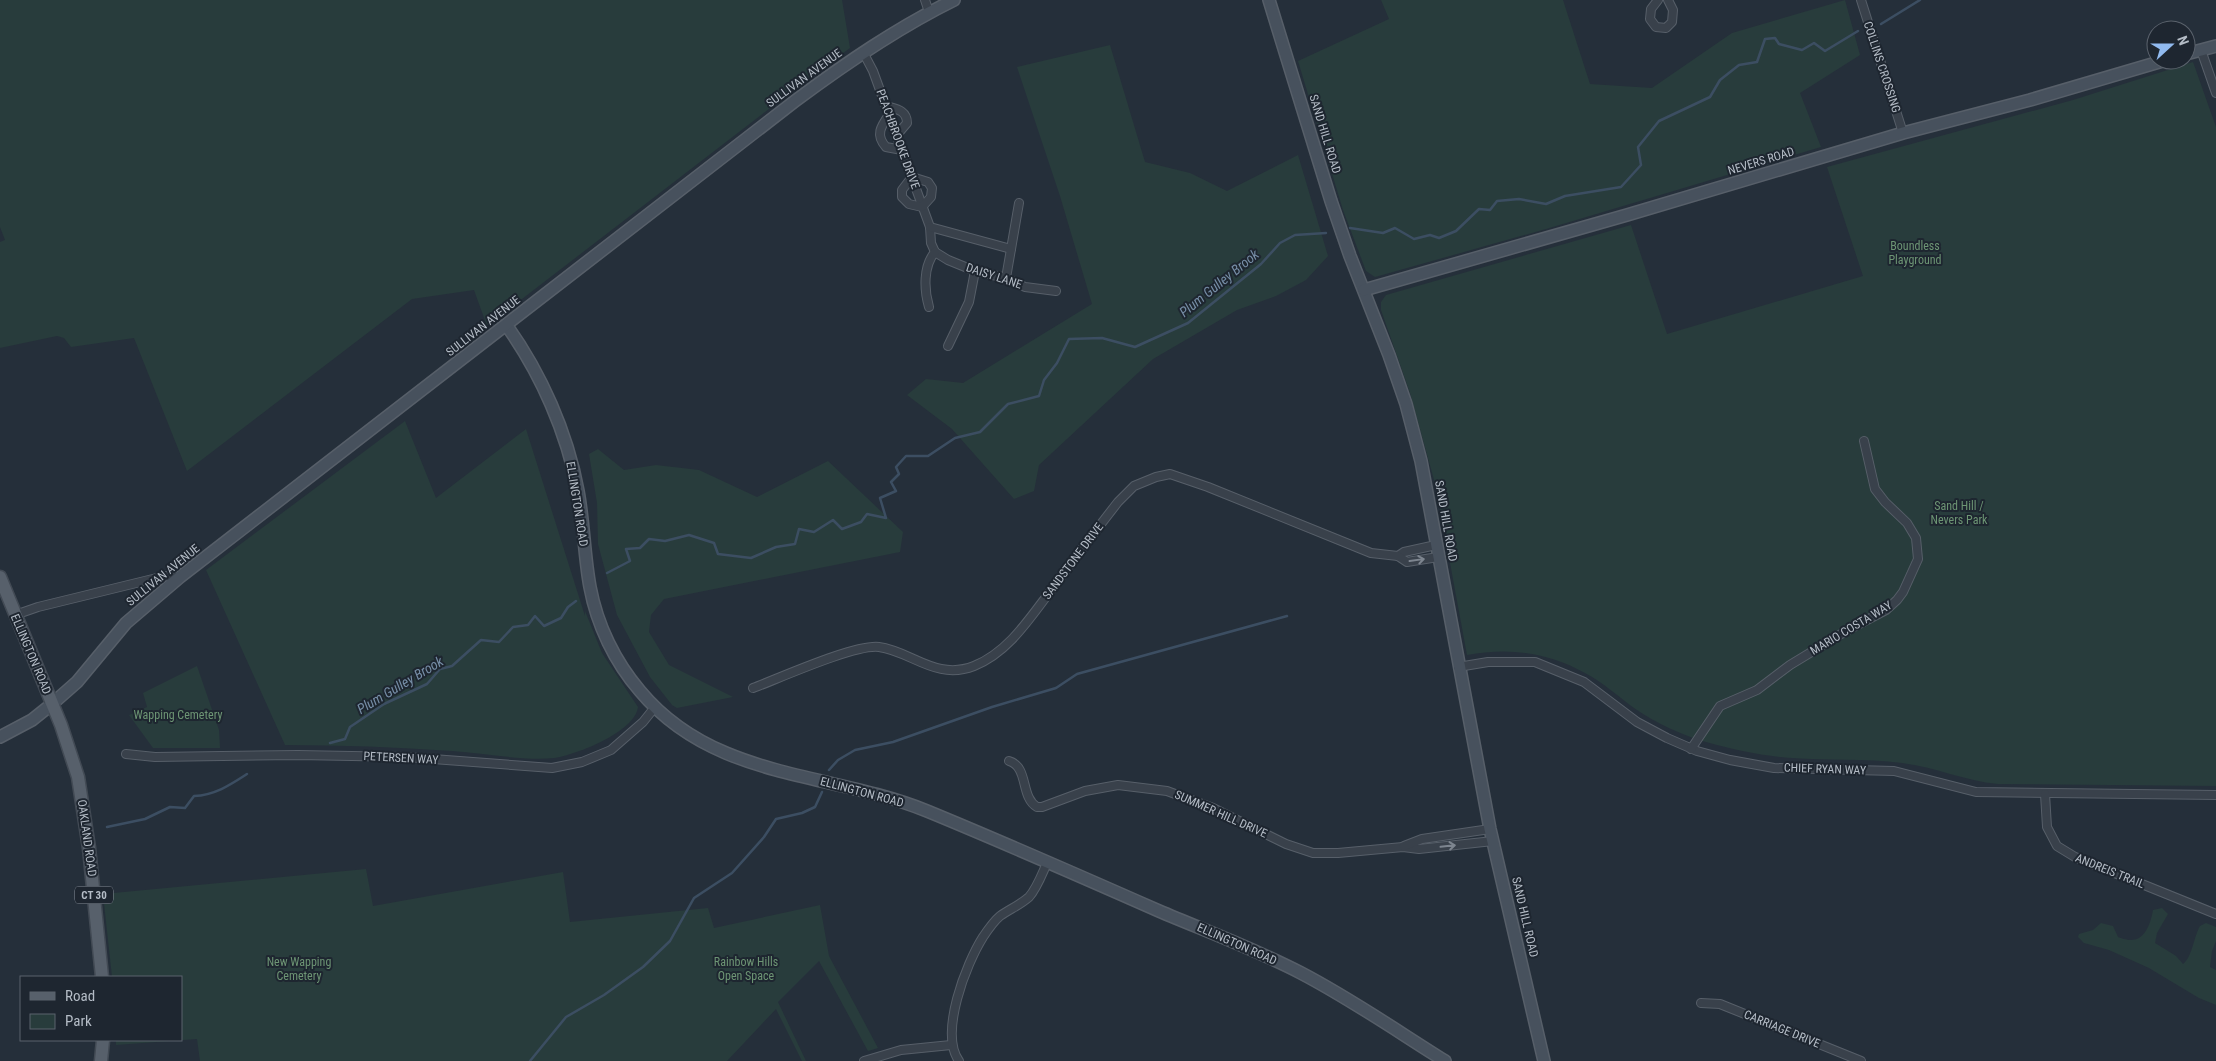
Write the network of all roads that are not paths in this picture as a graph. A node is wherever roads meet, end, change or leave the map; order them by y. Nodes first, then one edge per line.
1 (925, 0) edge
2 (954, 0) edge
3 (1269, 0) edge
4 (1658, 0) edge
5 (1668, 0) edge
6 (1861, 0) edge
7 (929, 12) junction
8 (2216, 46) edge
9 (2201, 50) junction
10 (2196, 51) edge
11 (863, 52) junction
12 (2146, 66) edge
13 (2216, 93) edge
14 (886, 106) junction
15 (889, 115) junction
16 (1903, 133) junction
17 (896, 136) junction
18 (902, 150) junction
19 (912, 177) junction
20 (1019, 203) dead end
21 (922, 207) junction
22 (930, 227) junction
23 (1011, 249) junction
24 (935, 252) junction
25 (975, 271) junction
26 (1006, 278) junction
27 (1364, 290) junction
28 (1056, 292) dead end
29 (929, 307) dead end
30 (507, 326) junction
31 (948, 346) dead end
32 (1864, 441) dead end
33 (1436, 545) junction
34 (1398, 556) junction
35 (1438, 557) junction
36 (0, 577) edge
37 (180, 577) junction
38 (14, 615) junction
39 (1458, 667) junction
40 (753, 688) dead end
41 (52, 704) junction
42 (655, 707) junction
43 (0, 737) edge
44 (1692, 749) junction
45 (126, 754) dead end
46 (1009, 761) dead end
47 (2045, 794) junction
48 (2216, 795) edge
49 (1490, 829) junction
50 (1493, 842) junction
51 (1403, 846) junction
52 (1047, 863) junction
53 (2216, 914) edge
54 (102, 976) edge
55 (1701, 1003) dead end
56 (103, 1041) edge
57 (951, 1046) junction
58 (101, 1061) edge
59 (864, 1061) edge
60 (959, 1061) edge
61 (1444, 1061) edge
62 (1544, 1061) edge
63 (1860, 1061) edge

1 - 7 street
2 - 7 main road, SULLIVAN AVENUE
3 - 27 main road, SAND HILL ROAD
4 - 5 street
6 - 16 street, COLLINS CROSSING
7 - 11 main road, SULLIVAN AVENUE
8 - 9 main road
9 - 10 main road
9 - 13 street
11 - 14 street, PEACHBROOKE DRIVE
11 - 30 main road, SULLIVAN AVENUE
12 - 16 main road, NEVERS ROAD
14 - 15 street, PEACHBROOKE DRIVE
14 - 17 street
15 - 17 street, PEACHBROOKE DRIVE
15 - 18 street
16 - 27 main road, NEVERS ROAD
17 - 18 street, PEACHBROOKE DRIVE
18 - 19 street, PEACHBROOKE DRIVE
19 - 21 street, PEACHBROOKE DRIVE
19 - 21 street
19 - 21 street
20 - 23 street
21 - 22 street, PEACHBROOKE DRIVE
22 - 23 street
22 - 24 street, PEACHBROOKE DRIVE
23 - 26 street
24 - 25 street, DAISY LANE
24 - 29 street
25 - 26 street, DAISY LANE
25 - 31 street
26 - 28 street, DAISY LANE
27 - 33 main road, SAND HILL ROAD
30 - 37 main road, SULLIVAN AVENUE
30 - 42 main road, ELLINGTON ROAD
32 - 44 street, MARIO COSTA WAY
33 - 34 street, SANDSTONE DRIVE
33 - 35 main road, SAND HILL ROAD
34 -> 35 street, SANDSTONE DRIVE
34 - 40 street, SANDSTONE DRIVE
35 - 39 main road, SAND HILL ROAD
36 - 38 main road, ELLINGTON ROAD / CT 30
37 - 38 street
37 - 41 main road, SULLIVAN AVENUE
38 - 41 main road, ELLINGTON ROAD / CT 30
39 - 44 street, CHIEF RYAN WAY
39 - 49 main road, SAND HILL ROAD
41 - 43 main road, SULLIVAN AVENUE
41 - 54 main road, OAKLAND ROAD / CT 30
42 - 45 street, PETERSEN WAY
42 - 52 main road, ELLINGTON ROAD
44 - 47 street, CHIEF RYAN WAY
46 - 51 street, SUMMER HILL DRIVE
47 - 48 street, CHIEF RYAN WAY
47 - 53 street, ANDREIS TRAIL
49 - 50 main road, SAND HILL ROAD
49 - 51 street, SUMMER HILL DRIVE
51 -> 50 street, SUMMER HILL DRIVE
50 - 62 main road, SAND HILL ROAD
52 - 57 street
52 - 61 main road, ELLINGTON ROAD
55 - 63 street, CARRIAGE DRIVE
56 - 58 main road
57 - 59 street
57 - 60 street

